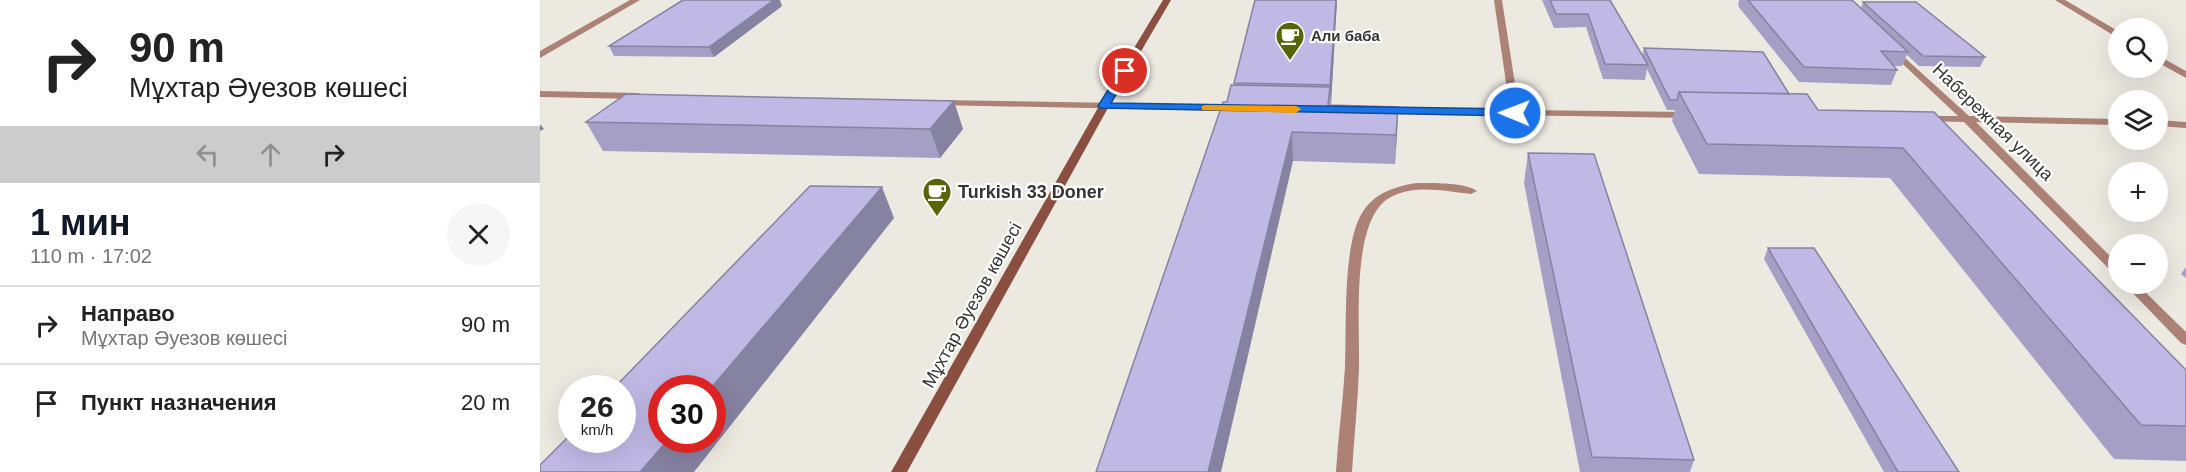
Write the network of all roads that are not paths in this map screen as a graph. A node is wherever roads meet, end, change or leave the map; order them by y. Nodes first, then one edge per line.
1 (636, 0) edge
2 (1167, 0) edge
3 (1498, 0) edge
4 (2059, 0) edge
5 (2108, 29) edge
6 (1883, 40) edge
7 (540, 55) edge
8 (2168, 64) edge
9 (2186, 75) edge
10 (540, 94) edge
11 (646, 96) edge
12 (928, 102) edge
13 (1104, 106) junction
14 (1242, 108) edge
15 (1374, 111) edge
16 (1515, 113) junction
17 (1699, 116) edge
18 (1921, 119) edge
19 (1968, 120) junction
20 (2108, 122) edge
21 (2168, 124) edge
22 (2186, 125) edge
23 (1471, 191) dead end
24 (2108, 261) edge
25 (2140, 294) edge
26 (2186, 340) edge
27 (899, 472) edge
28 (1344, 472) edge

1 - 7 street
2 - 13 main road, Мұхтар Әуезов көшесі
3 - 16 street
4 - 5 street
6 - 19 street, Набережная улица
8 - 9 street
10 - 11 street
12 - 13 street
13 - 14 street
13 - 27 main road, Мұхтар Әуезов көшесі
15 - 16 street
16 - 17 street
18 - 19 street
19 - 20 street
19 - 24 street, Набережная улица
21 - 22 street
23 - 28 street
25 - 26 street

